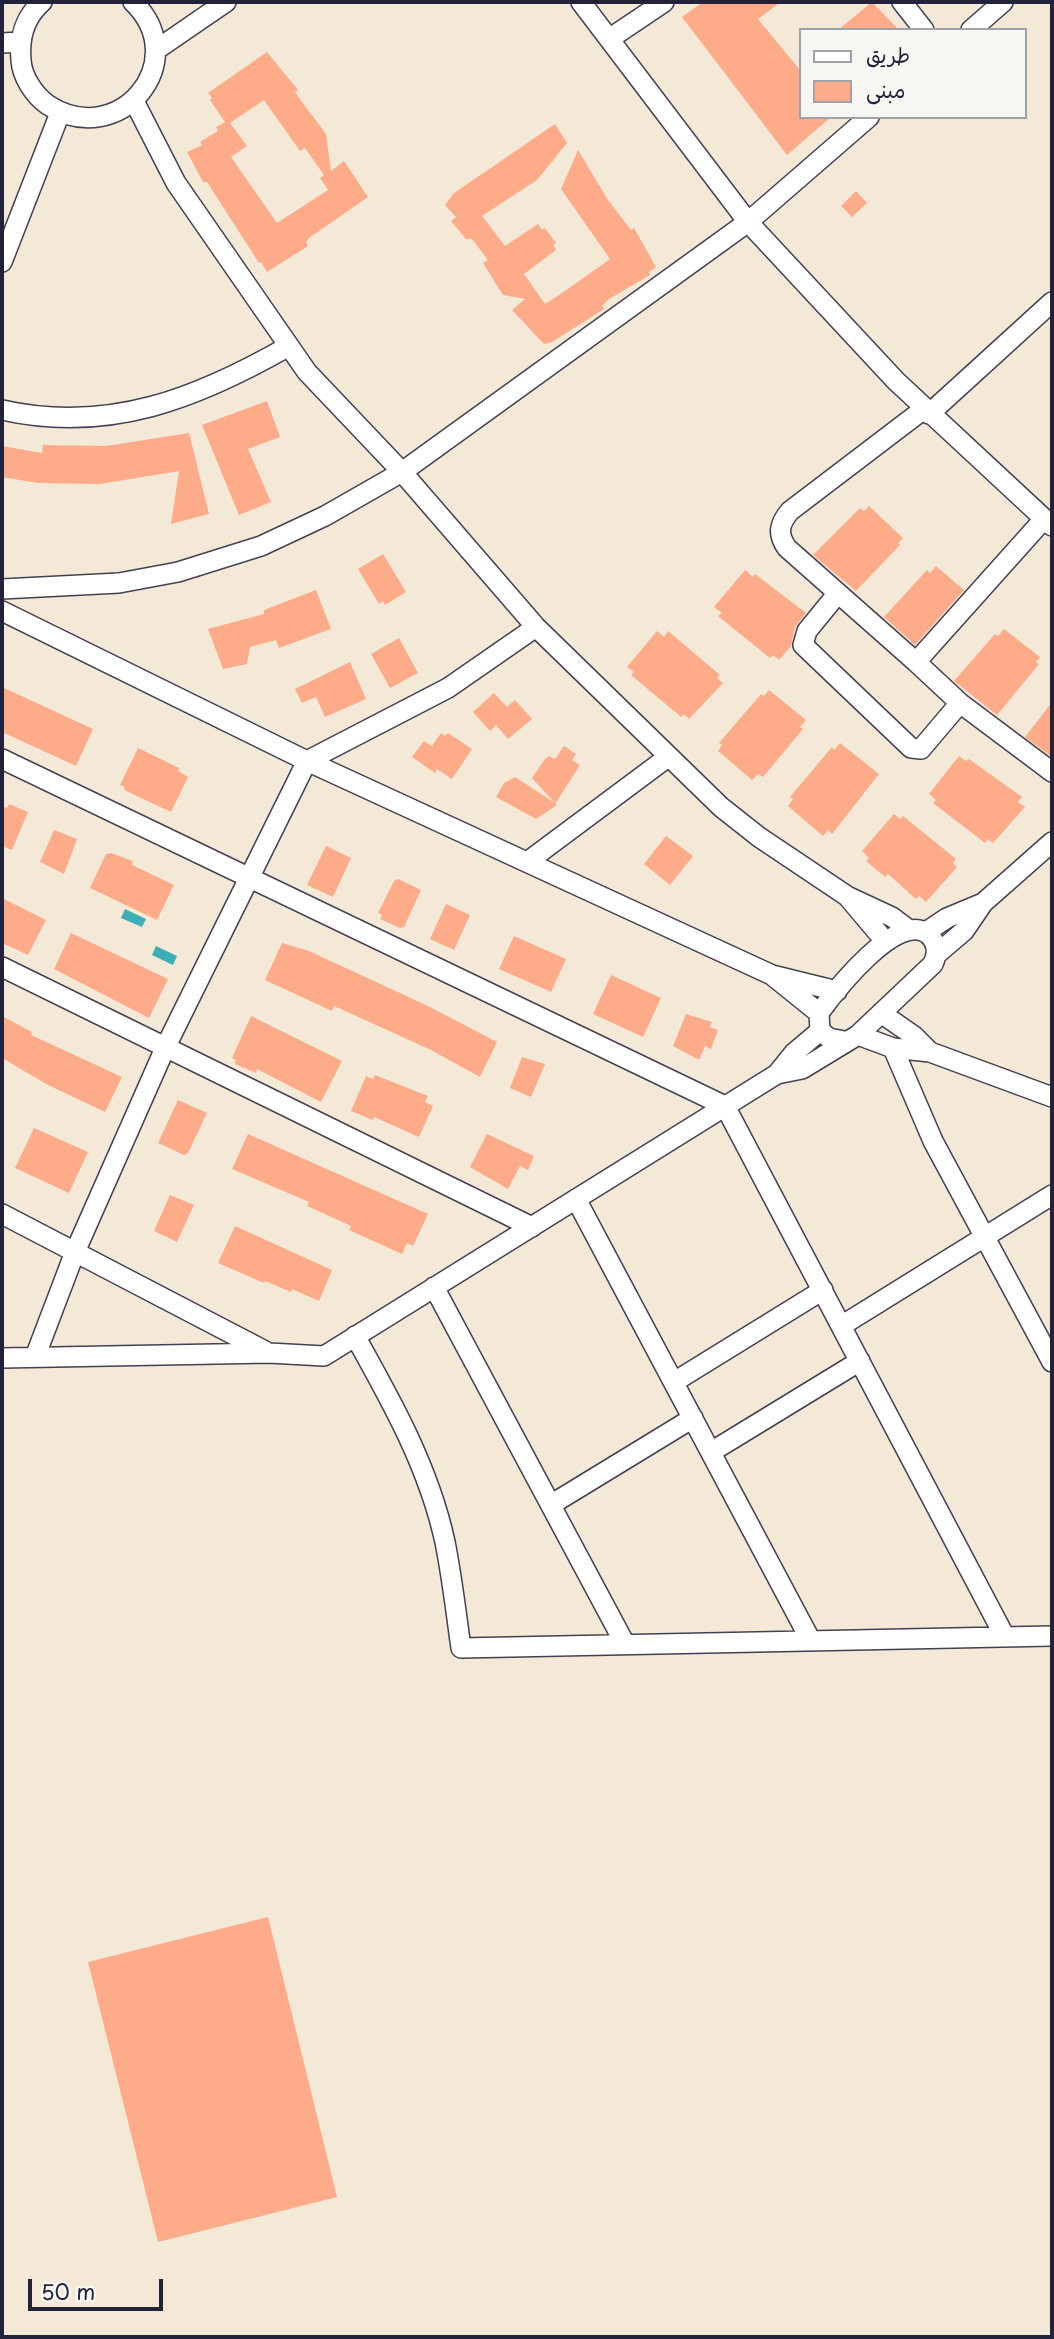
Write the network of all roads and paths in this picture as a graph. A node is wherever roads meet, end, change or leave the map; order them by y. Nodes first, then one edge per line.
1 (42, 2) edge
2 (133, 2) edge
3 (226, 2) edge
4 (581, 2) edge
5 (664, 2) edge
6 (902, 2) edge
7 (1003, 2) edge
8 (922, 28) edge
9 (973, 28) edge
10 (609, 38) junction
11 (11, 43) edge
12 (156, 50) junction
13 (134, 101) junction
14 (60, 113) junction
15 (867, 119) edge
16 (748, 222) junction
17 (2, 262) edge
18 (1052, 302) edge
19 (289, 346) junction
20 (2, 410) edge
21 (926, 411) junction
22 (402, 472) junction
23 (1048, 522) edge
24 (2, 589) edge
25 (838, 593) junction
26 (2, 611) edge
27 (536, 627) junction
28 (916, 662) junction
29 (960, 703) junction
30 (668, 757) junction
31 (2, 759) edge
32 (307, 761) junction
33 (1052, 772) edge
34 (1052, 842) edge
35 (527, 862) junction
36 (248, 877) junction
37 (846, 896) junction
38 (983, 903) junction
39 (917, 931) junction
40 (885, 941) junction
41 (937, 954) junction
42 (2, 967) edge
43 (772, 975) junction
44 (837, 991) junction
45 (881, 1013) junction
46 (820, 1022) junction
47 (851, 1038) junction
48 (166, 1046) junction
49 (893, 1048) junction
50 (930, 1052) junction
51 (777, 1074) junction
52 (1052, 1097) edge
53 (725, 1106) junction
54 (1052, 1195) edge
55 (576, 1199) junction
56 (2, 1214) edge
57 (533, 1227) junction
58 (985, 1237) junction
59 (75, 1252) junction
60 (434, 1287) junction
61 (823, 1290) junction
62 (841, 1326) junction
63 (355, 1336) junction
64 (269, 1353) junction
65 (35, 1357) junction
66 (2, 1358) edge
67 (860, 1361) junction
68 (1052, 1362) edge
69 (674, 1382) junction
70 (693, 1418) junction
71 (711, 1452) junction
72 (552, 1504) junction
73 (1052, 1636) edge
74 (1005, 1637) junction
75 (811, 1641) junction
76 (625, 1644) junction

1 - 11 street
2 - 12 street
3 - 12 street
4 - 10 street
5 - 10 street
6 - 8 street
7 - 9 street
10 - 16 street
11 - 14 street
12 - 13 street
13 - 14 street
13 - 19 street
14 - 17 street
15 - 16 street
16 - 21 street
16 - 22 street
18 - 21 street
19 - 20 street
19 - 22 street
21 - 23 street
21 - 25 street
22 - 24 street
22 - 27 street
23 - 28 street
25 - 28 street
25 - 29 street
26 - 32 street
27 - 30 street
27 - 32 street
28 - 29 street
29 - 33 street
30 - 35 street
30 - 37 street
31 - 36 street
32 - 35 street
32 - 36 street
34 - 38 street
35 - 43 street
36 - 48 street
36 - 53 street
37 - 39 street
37 - 40 street
38 - 39 street
38 - 41 street
39 - 40 street
39 - 41 street
40 - 44 street
41 - 45 street
42 - 48 street
43 - 44 street
43 - 46 street
44 - 46 street
45 - 47 street
45 - 50 street
46 - 47 street
46 - 51 street
47 - 49 street
47 - 51 street
48 - 57 street
48 - 59 street
49 - 50 street
49 - 58 street
50 - 52 street
51 - 53 street
53 - 55 street
53 - 61 street
54 - 58 street
55 - 57 street
55 - 69 street
56 - 59 street
57 - 60 street
58 - 62 street
58 - 68 street
59 - 64 street
59 - 65 street
60 - 63 street
60 - 72 street
61 - 62 street
61 - 69 street
62 - 67 street
63 - 64 street
63 - 76 street
64 - 65 street
65 - 66 street
67 - 71 street
67 - 74 street
69 - 70 street
70 - 71 street
70 - 72 street
71 - 75 street
72 - 76 street
73 - 74 street
74 - 75 street
75 - 76 street

